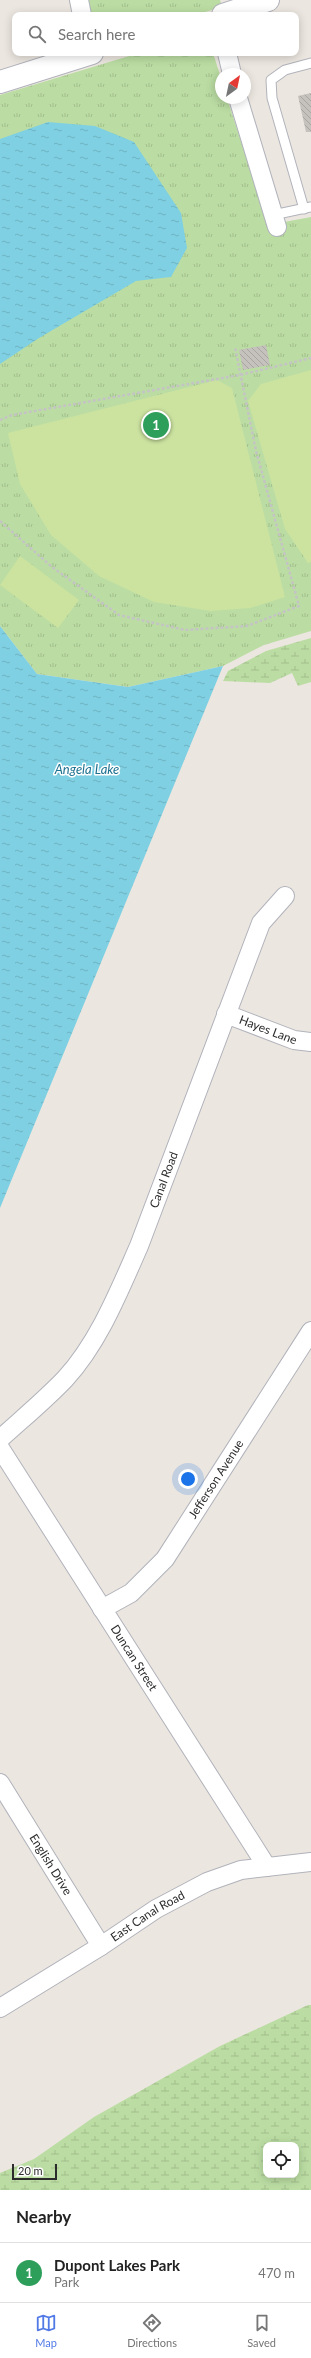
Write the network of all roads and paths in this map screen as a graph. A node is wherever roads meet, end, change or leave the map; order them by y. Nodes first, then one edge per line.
1 (79, 0) edge
2 (268, 0) edge
3 (81, 12) edge
4 (232, 12) edge
5 (82, 56) edge
6 (227, 56) edge
7 (311, 64) edge
8 (230, 68) edge
9 (0, 82) edge
10 (240, 104) edge
11 (308, 208) edge
12 (275, 221) joint
13 (235, 347) dead end
14 (311, 358) edge
15 (240, 375) junction
16 (0, 420) edge
17 (0, 521) edge
18 (285, 896) dead end
19 (226, 1014) junction
20 (311, 1042) edge
21 (311, 1331) edge
22 (0, 1439) edge
23 (0, 1448) edge
24 (102, 1609) junction
25 (0, 1783) edge
26 (311, 1862) edge
27 (267, 1867) junction
28 (102, 1946) junction
29 (0, 2008) edge

1 - 3 street
2 - 4 street
5 - 9 street
6 - 8 street
7 - 11 lane
10 - 12 street
11 - 12 lane
13 - 15 path
14 - 15 path
15 - 16 path
15 - 17 path
18 - 19 street, Canal Road
19 - 20 street, Hayes Lane
19 - 22 street, Canal Road
21 - 24 street, Jefferson Avenue
23 - 24 street, Duncan Street
24 - 27 street, Duncan Street
25 - 28 street, English Drive
26 - 27 street, East Canal Road
27 - 28 street, East Canal Road
28 - 29 street, East Canal Road

